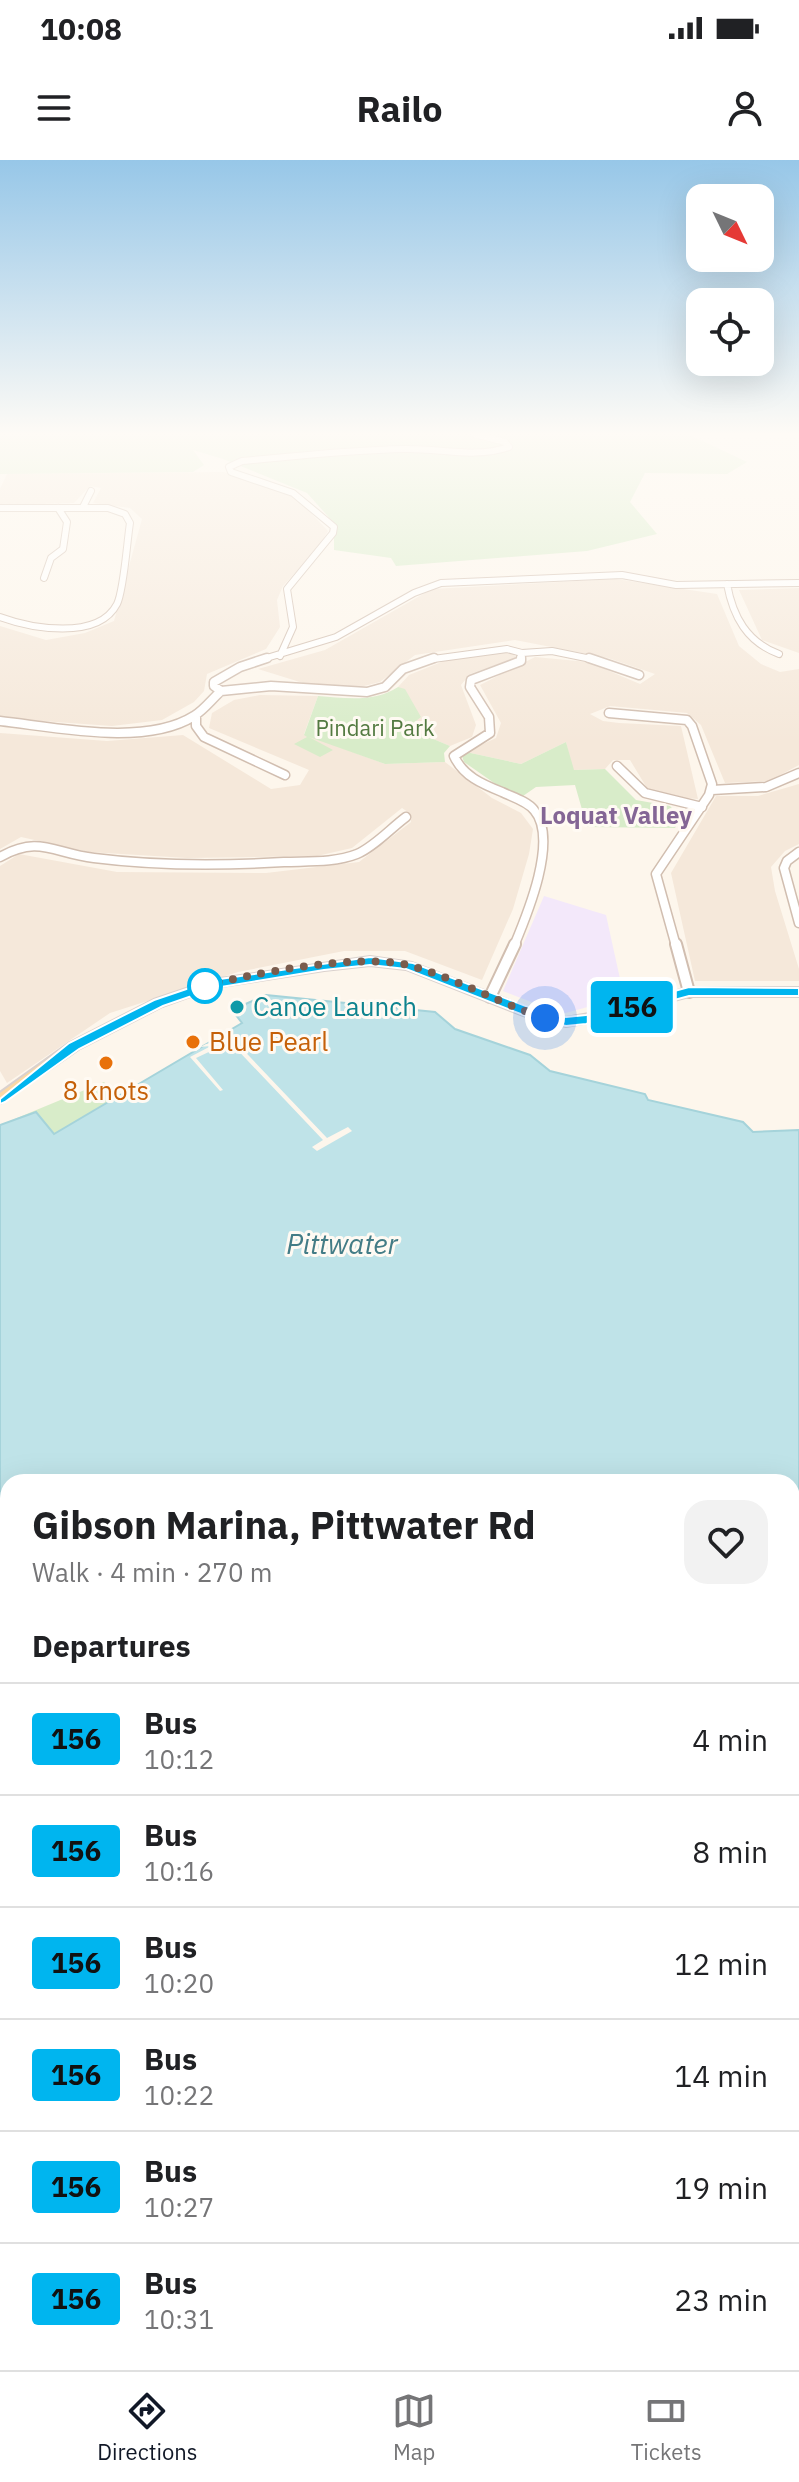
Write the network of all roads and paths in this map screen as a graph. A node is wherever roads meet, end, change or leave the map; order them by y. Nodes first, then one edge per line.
1 (65, 537) edge
2 (128, 537) edge
3 (330, 537) edge
4 (44, 578) dead end
5 (799, 583) edge
6 (727, 584) junction
7 (0, 617) edge
8 (522, 653) junction
9 (779, 654) dead end
10 (280, 656) junction
11 (639, 675) dead end
12 (221, 691) junction
13 (609, 713) dead end
14 (196, 716) junction
15 (0, 721) edge
16 (617, 766) dead end
17 (799, 773) edge
18 (285, 775) dead end
19 (712, 790) junction
20 (702, 807) junction
21 (406, 817) dead end
22 (799, 852) edge
23 (0, 857) edge
24 (799, 923) edge
25 (689, 992) junction
26 (799, 992) edge
27 (490, 997) junction
28 (0, 1099) edge

1 - 4 street
2 - 7 street
3 - 10 street
5 - 6 street
6 - 9 street
6 - 10 street
8 - 11 street
8 - 12 street
8 - 27 street
10 - 12 street
12 - 14 street
13 - 19 street
14 - 15 street
14 - 18 street
16 - 20 street
17 - 19 street
19 - 20 street
20 - 25 street
21 - 23 street
22 - 24 street
25 - 26 main road
25 - 27 main road
27 - 28 main road

